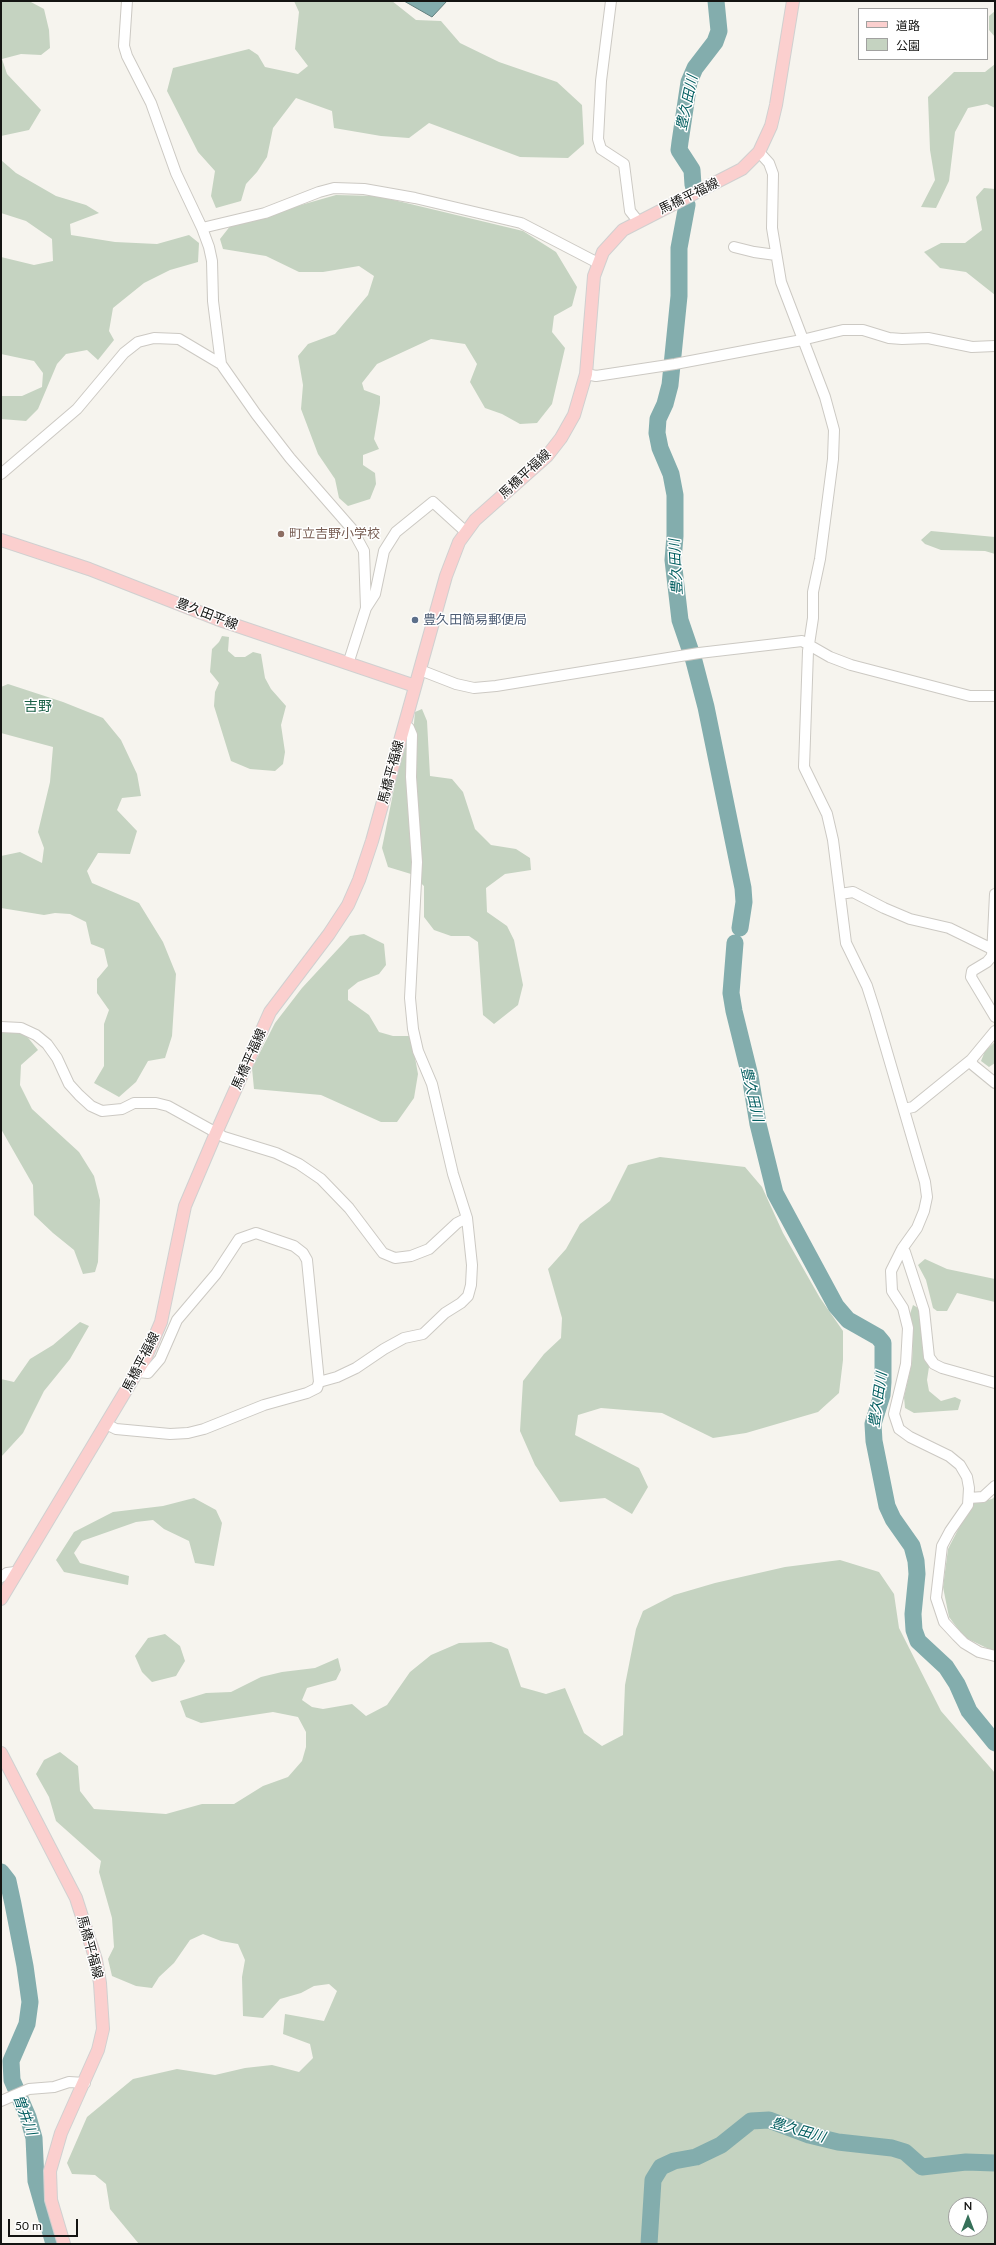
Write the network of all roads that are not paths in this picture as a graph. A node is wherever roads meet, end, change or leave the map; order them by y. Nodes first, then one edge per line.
1 (127, 1) edge
2 (611, 1) edge
3 (793, 1) edge
4 (759, 152) junction
5 (638, 221) junction
6 (202, 228) junction
7 (734, 246) dead end
8 (776, 255) junction
9 (598, 263) junction
10 (802, 340) junction
11 (995, 346) edge
12 (222, 364) junction
13 (586, 374) junction
14 (1, 474) edge
15 (466, 532) junction
16 (1, 540) edge
17 (366, 608) junction
18 (809, 644) junction
19 (348, 664) junction
20 (420, 670) junction
21 (414, 686) junction
22 (995, 696) edge
23 (404, 724) junction
24 (840, 894) junction
25 (995, 894) edge
26 (992, 949) junction
27 (995, 1017) edge
28 (1, 1027) edge
29 (995, 1031) edge
30 (971, 1060) junction
31 (995, 1084) edge
32 (904, 1109) junction
33 (216, 1133) junction
34 (467, 1218) junction
35 (902, 1249) junction
36 (138, 1372) junction
37 (319, 1382) junction
38 (995, 1383) edge
39 (106, 1424) junction
40 (995, 1486) edge
41 (969, 1498) junction
42 (15, 1572) junction
43 (1, 1577) edge
44 (1, 1599) edge
45 (995, 1656) edge
46 (1, 1754) edge
47 (85, 2083) junction
48 (1, 2101) edge
49 (64, 2244) edge

1 - 6 street
2 - 5 street
3 - 4 main road, 馬橋平福線
4 - 5 main road, 馬橋平福線
4 - 8 street
5 - 9 main road, 馬橋平福線
6 - 9 street
6 - 12 street
7 - 8 street
8 - 10 street
9 - 13 main road, 馬橋平福線
10 - 11 street
10 - 13 street
10 - 18 street
12 - 14 street
12 - 17 street
13 - 15 main road, 馬橋平福線
15 - 17 street
15 - 20 main road, 馬橋平福線
16 - 19 main road, 豊久田平線
17 - 19 street
18 - 20 street
18 - 22 street
18 - 24 street
19 - 21 main road, 豊久田平線
20 - 21 main road, 馬橋平福線
21 - 23 main road, 馬橋平福線
23 - 33 main road, 馬橋平福線
23 - 34 street
24 - 26 street
24 - 32 street
25 - 26 street
26 - 27 street
28 - 33 street
29 - 30 street
30 - 31 street
30 - 32 street
32 - 35 street
33 - 34 street
33 - 36 main road, 馬橋平福線
34 - 37 street
35 - 38 street
35 - 41 street
36 - 37 street
36 - 39 main road, 馬橋平福線
37 - 39 street
39 - 42 main road, 馬橋平福線
40 - 41 street
41 - 45 street
42 - 43 street
42 - 44 main road, 馬橋平福線
46 - 47 main road, 馬橋平福線
47 - 48 street
47 - 49 main road, 馬橋平福線

